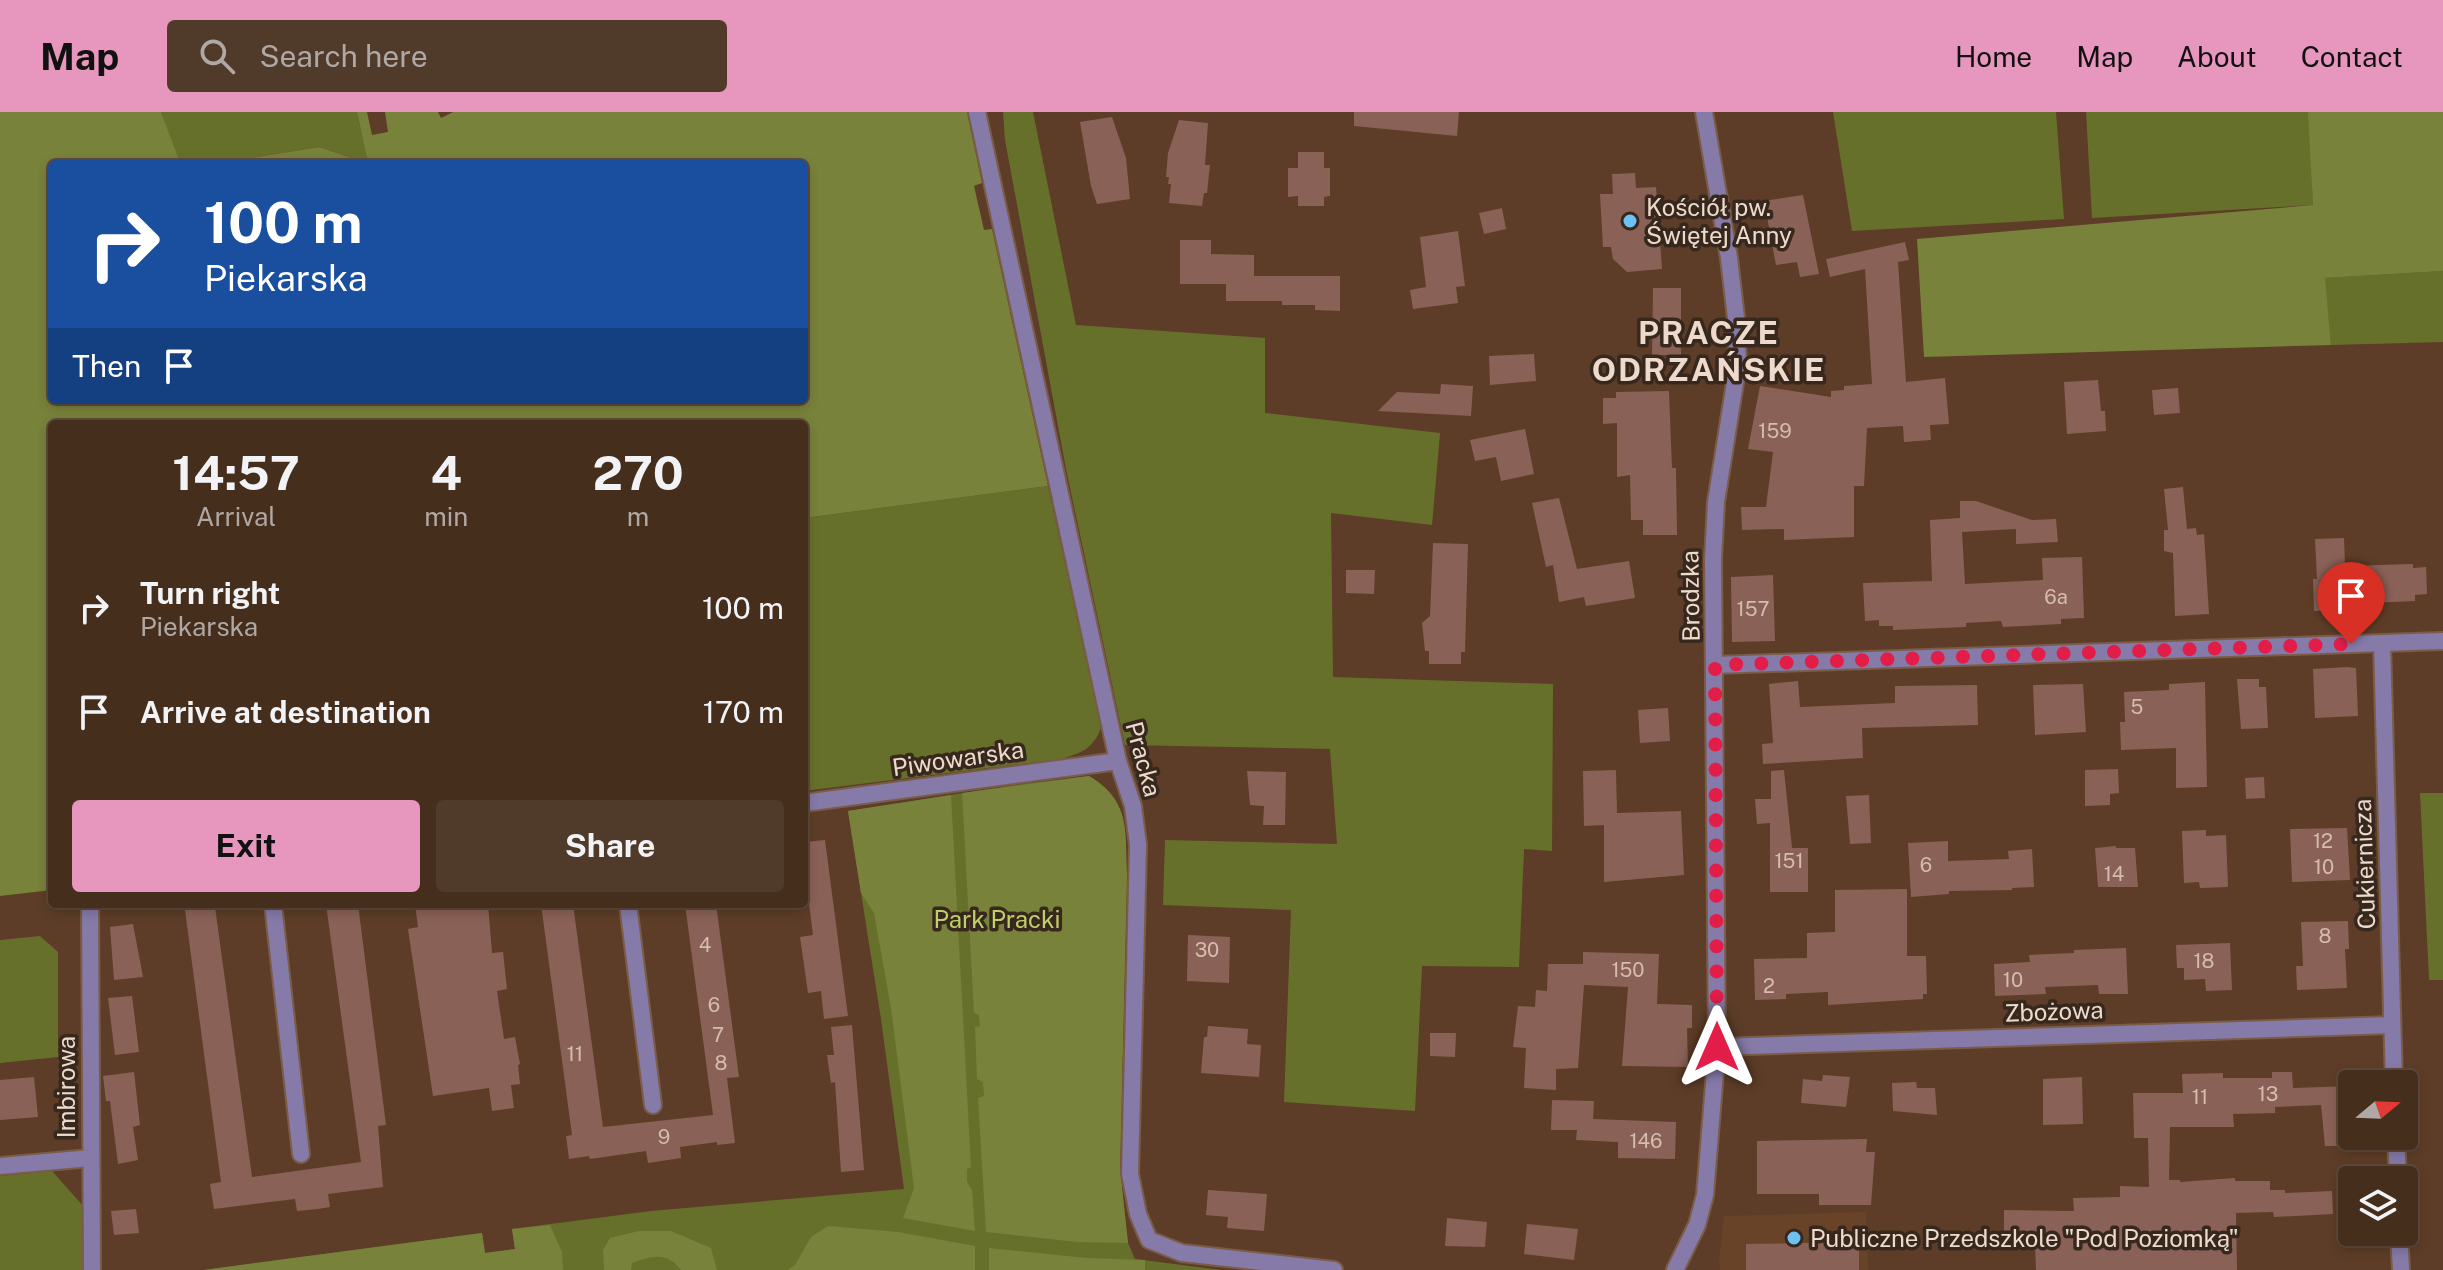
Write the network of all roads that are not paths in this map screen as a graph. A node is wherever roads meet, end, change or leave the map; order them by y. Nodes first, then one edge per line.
1 (977, 112) edge
2 (1704, 112) edge
3 (2443, 641) edge
4 (2382, 643) junction
5 (1715, 665) junction
6 (1118, 761) junction
7 (808, 802) edge
8 (90, 908) edge
9 (273, 908) edge
10 (628, 908) edge
11 (2392, 1025) junction
12 (1717, 1047) junction
13 (2394, 1070) edge
14 (653, 1105) dead end
15 (301, 1154) dead end
16 (91, 1158) junction
17 (0, 1166) edge
18 (2400, 1246) edge
19 (92, 1270) edge
20 (1334, 1270) edge
21 (1675, 1270) edge
22 (2401, 1270) edge

1 - 6 street, Pracka
2 - 5 street, Brodzka
3 - 4 street
4 - 5 street
4 - 11 street, Cukiernicza
5 - 12 street, Brodzka
6 - 7 street, Piwowarska
6 - 20 street, Pracka
8 - 16 street, Imbirowa
9 - 15 street
10 - 14 street
11 - 12 street, Zbożowa
11 - 13 street, Cukiernicza
12 - 21 street, Brodzka
16 - 17 street
16 - 19 street, Imbirowa
18 - 22 street

